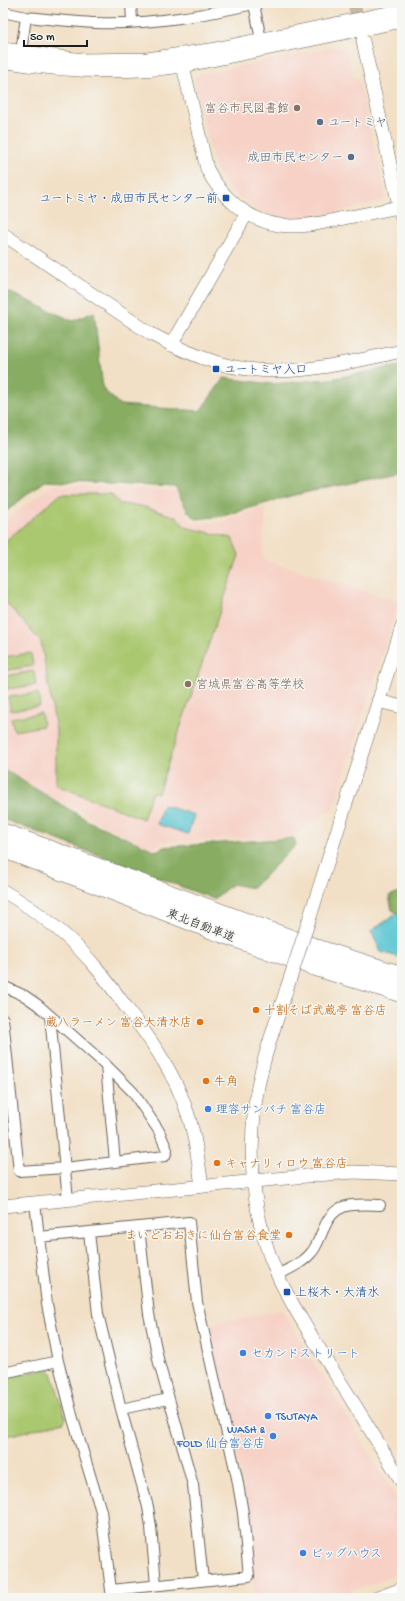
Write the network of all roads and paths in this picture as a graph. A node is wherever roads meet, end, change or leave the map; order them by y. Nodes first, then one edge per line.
1 (131, 3) edge
2 (256, 3) edge
3 (402, 10) edge
4 (3, 12) edge
5 (26, 17) junction
6 (132, 21) junction
7 (402, 21) edge
8 (261, 40) junction
9 (362, 41) tunnel mouth
10 (3, 49) edge
11 (21, 52) junction
12 (3, 61) edge
13 (183, 66) junction
14 (401, 210) edge
15 (247, 213) junction
16 (3, 234) edge
17 (171, 345) junction
18 (402, 351) edge
19 (402, 627) edge
20 (378, 701) junction
21 (402, 707) edge
22 (3, 833) edge
23 (3, 848) edge
24 (3, 891) edge
25 (402, 976) edge
26 (3, 986) edge
27 (402, 993) edge
28 (50, 1016) junction
29 (3, 1018) edge
30 (106, 1065) junction
31 (115, 1162) junction
32 (65, 1168) junction
33 (402, 1174) edge
34 (254, 1181) junction
35 (202, 1186) junction
36 (68, 1200) junction
37 (35, 1204) junction
38 (380, 1205) dead end
39 (3, 1206) edge
40 (139, 1228) junction
41 (89, 1232) junction
42 (39, 1237) junction
43 (277, 1275) junction
44 (58, 1361) junction
45 (3, 1373) edge
46 (168, 1399) junction
47 (121, 1409) junction
48 (402, 1482) edge
49 (203, 1580) junction
50 (156, 1585) junction
51 (402, 1589) edge
52 (111, 1594) edge
53 (377, 1598) edge

1 - 6 street
2 - 6 street
2 - 8 street
3 - 8 street
4 - 5 street
5 - 6 street
5 - 11 street
7 - 13 street
8 - 11 street
9 - 14 street
10 - 11 street
12 - 13 street
13 - 15 street
14 - 15 street
15 - 17 street
16 - 17 street
17 - 18 street
19 - 20 street
20 - 21 street
20 - 34 street, bridge
22 - 25 highway, 東北自動車道
23 - 27 highway, 東北自動車道
24 - 35 street
26 - 28 street
28 - 30 street
28 - 32 street
29 - 32 street
30 - 31 street
30 - 31 street
31 - 32 street
32 - 36 street
33 - 34 street
34 - 35 street
34 - 43 street
35 - 36 street
36 - 37 street
37 - 39 street
37 - 42 street
38 - 43 street
40 - 41 street
40 - 46 street
40 - 49 street
41 - 42 street
41 - 47 street
42 - 44 street
43 - 48 street
44 - 45 street
44 - 52 street
46 - 47 street
46 - 49 street
47 - 50 street
49 - 50 street
50 - 52 street
51 - 53 street

